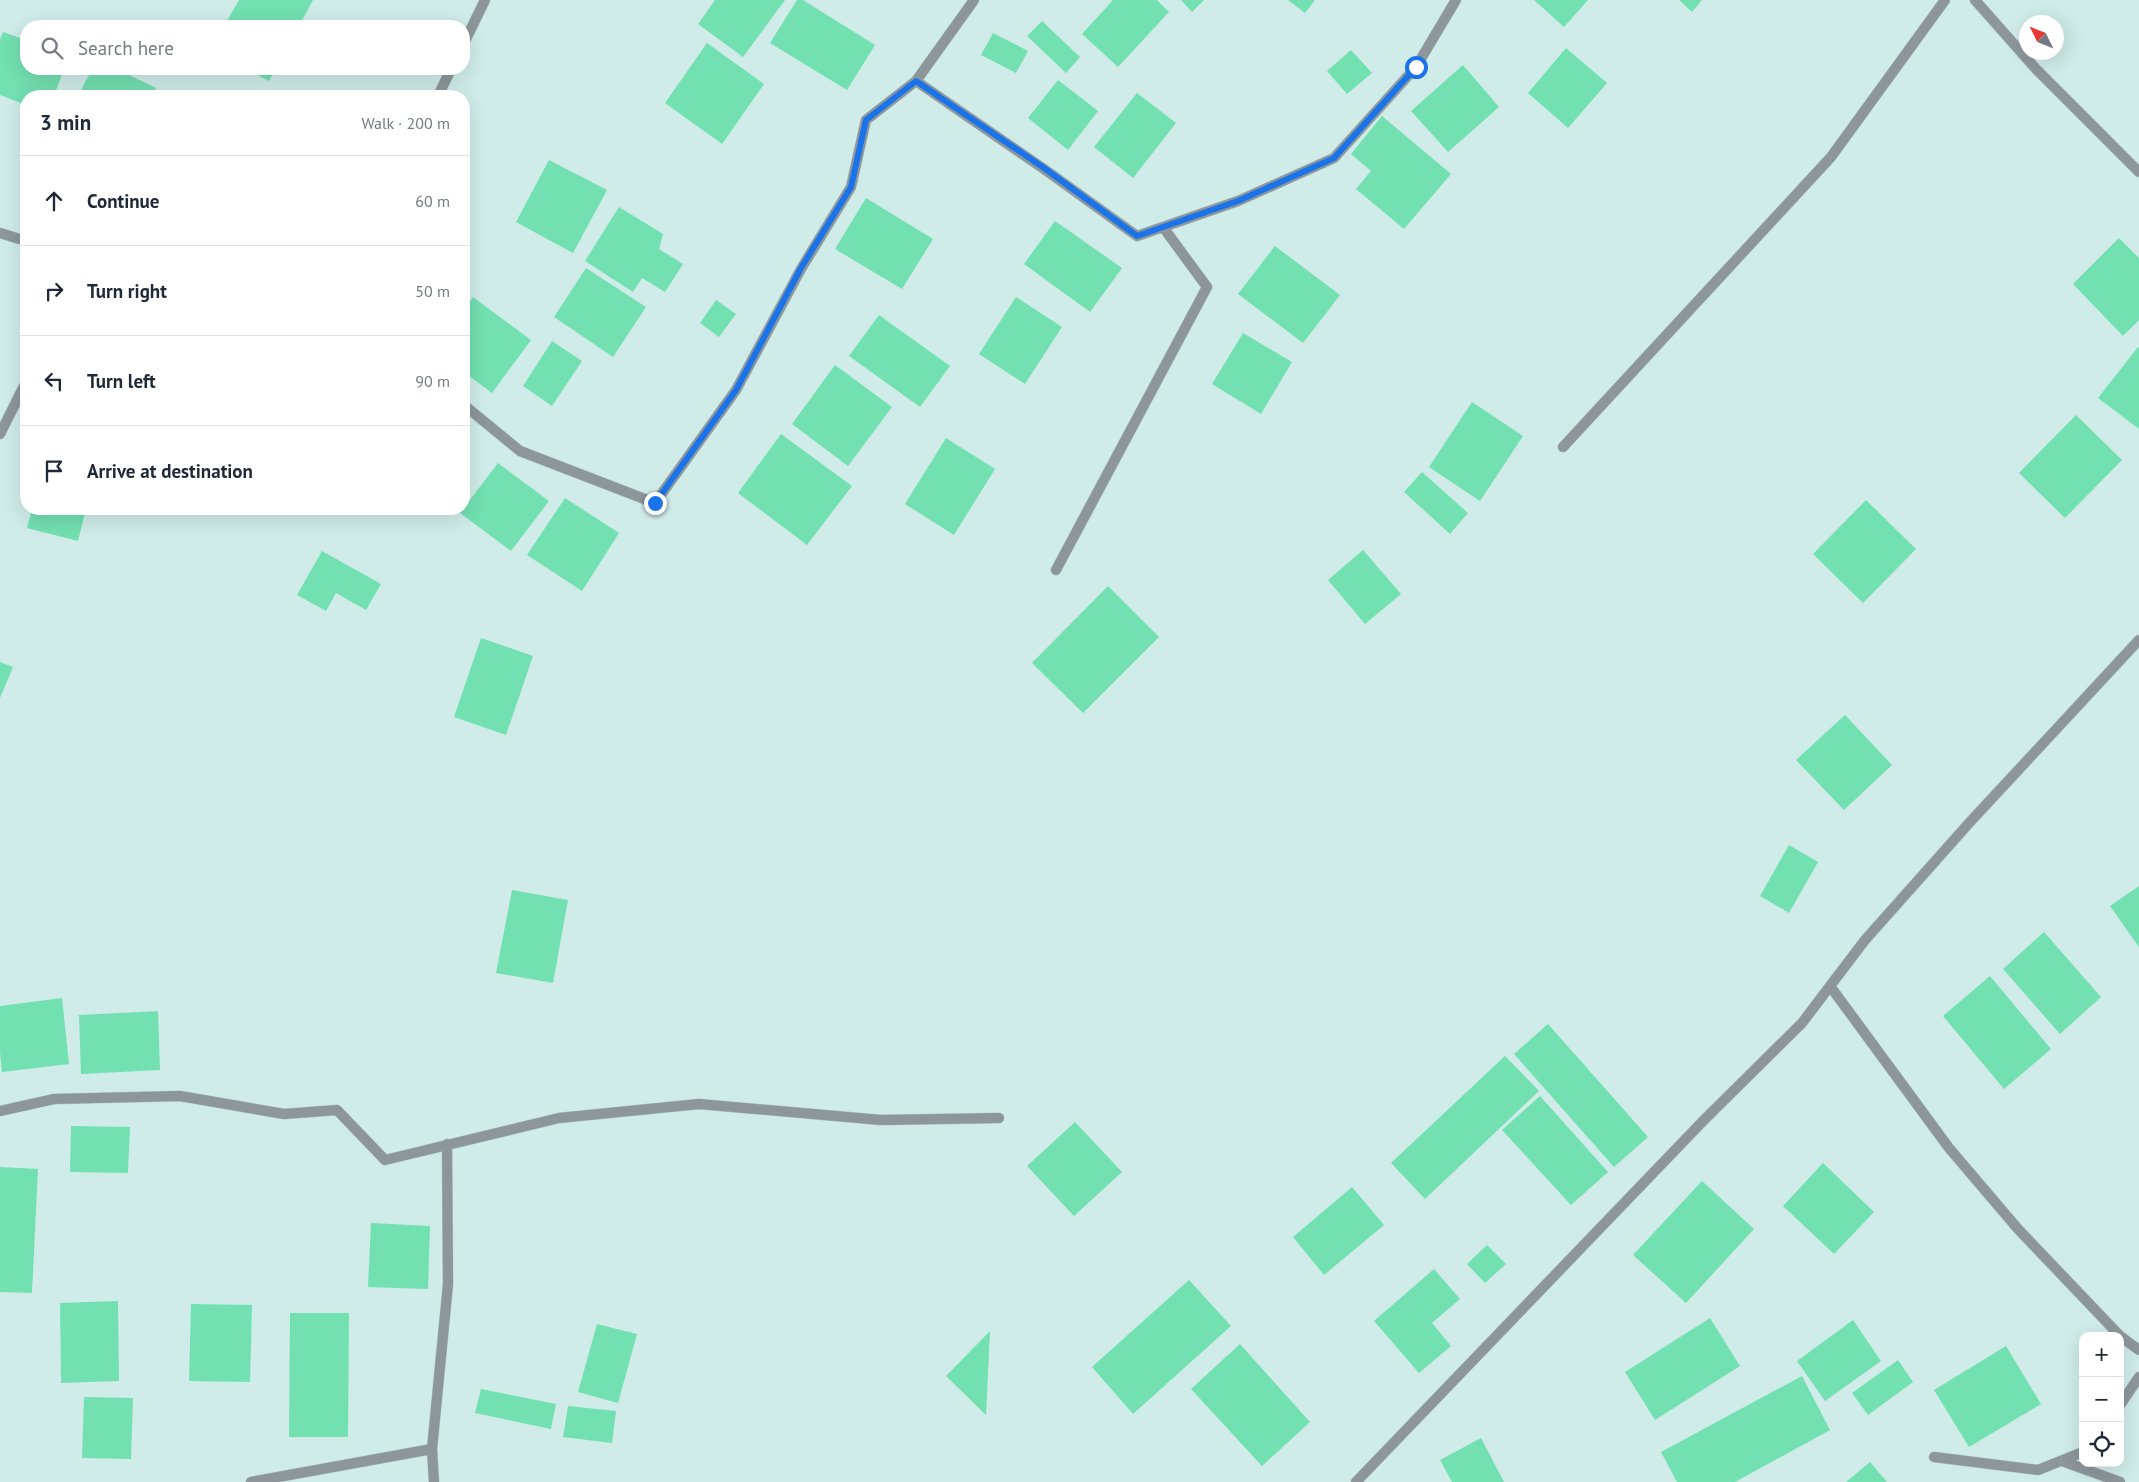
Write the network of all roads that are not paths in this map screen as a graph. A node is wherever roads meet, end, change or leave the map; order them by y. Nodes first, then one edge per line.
1 (485, 0) edge
2 (974, 0) edge
3 (1456, 0) edge
4 (1945, 0) edge
5 (1975, 0) edge
6 (470, 31) edge
7 (448, 75) edge
8 (916, 81) junction
9 (441, 90) edge
10 (2139, 172) edge
11 (1163, 227) junction
12 (0, 233) edge
13 (20, 239) edge
14 (20, 394) edge
15 (470, 410) edge
16 (0, 434) edge
17 (1563, 447) dead end
18 (1056, 570) dead end
19 (2139, 640) edge
20 (1830, 986) junction
21 (0, 1111) edge
22 (999, 1118) dead end
23 (447, 1144) junction
24 (2116, 1332) edge
25 (2124, 1339) edge
26 (2139, 1350) edge
27 (2139, 1377) edge
28 (2124, 1399) edge
29 (432, 1449) junction
30 (2079, 1454) edge
31 (1934, 1457) dead end
32 (2062, 1461) junction
33 (251, 1482) edge
34 (434, 1482) edge
35 (1356, 1482) edge
36 (2120, 1482) edge

1 - 6 street
2 - 8 street
3 - 11 street
4 - 17 street
5 - 10 street
7 - 9 street
8 - 11 street
8 - 15 street
11 - 18 street
12 - 13 street
14 - 16 street
19 - 20 street
20 - 24 street
20 - 35 street
21 - 23 street
22 - 23 street
23 - 29 street
25 - 26 street
27 - 28 street
29 - 33 street
29 - 34 street
30 - 32 street
31 - 32 street
32 - 36 street

